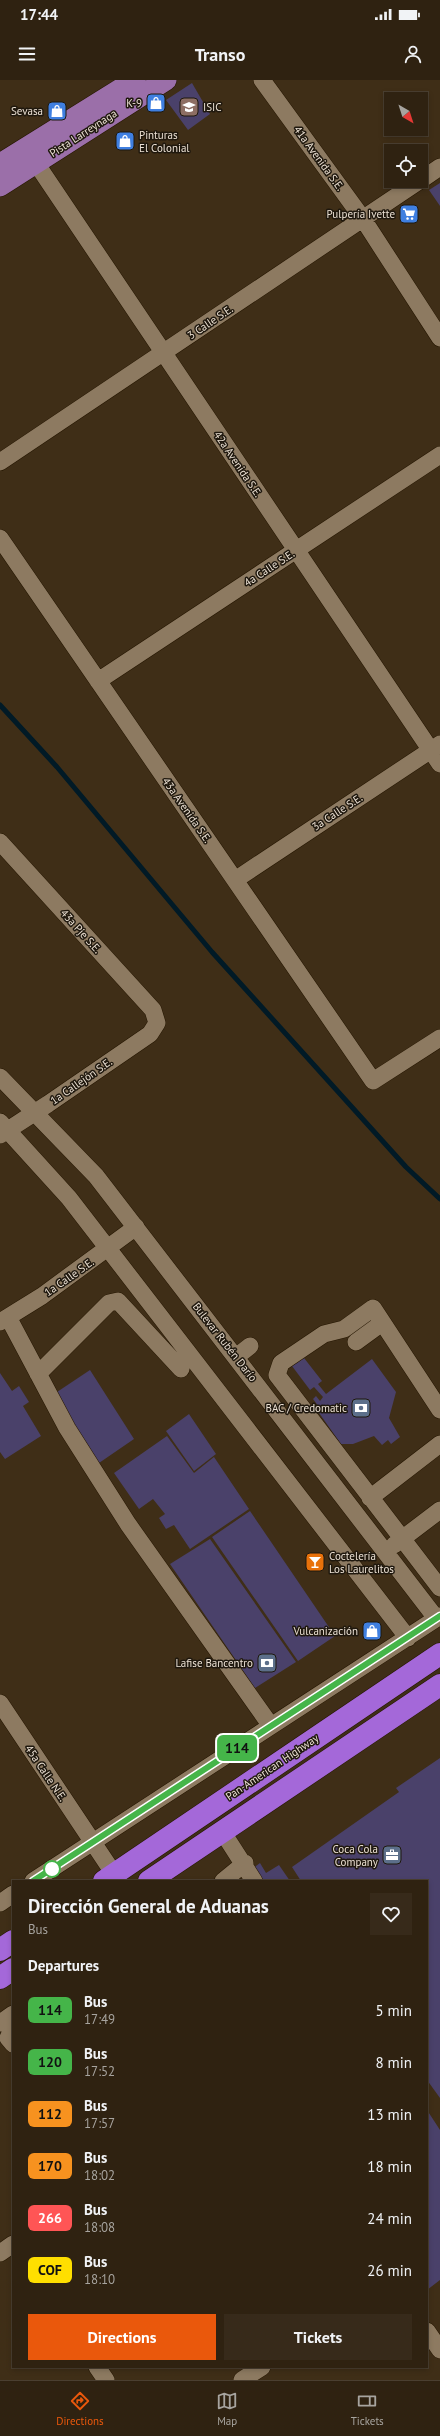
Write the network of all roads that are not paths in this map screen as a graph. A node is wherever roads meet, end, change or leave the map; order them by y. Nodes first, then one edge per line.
1 (135, 80) edge
2 (166, 80) edge
3 (262, 80) edge
4 (36, 163) junction
5 (0, 164) edge
6 (440, 167) edge
7 (428, 175) edge
8 (0, 186) edge
9 (408, 188) edge
10 (363, 219) junction
11 (440, 338) edge
12 (163, 352) junction
13 (440, 455) edge
14 (0, 462) edge
15 (0, 538) edge
16 (296, 550) junction
17 (98, 681) junction
18 (437, 753) edge
19 (0, 842) edge
20 (235, 880) junction
21 (157, 1023) joint
22 (440, 1038) edge
23 (0, 1077) edge
24 (36, 1112) junction
25 (3, 1129) edge
26 (136, 1228) junction
27 (107, 1249) junction
28 (4, 1320) edge
29 (382, 1323) junction
30 (356, 1342) dead end
31 (250, 1346) dead end
32 (236, 1357) junction
33 (181, 1369) dead end
34 (38, 1374) junction
35 (440, 1410) edge
36 (440, 1444) edge
37 (370, 1498) junction
38 (440, 1510) edge
39 (402, 1539) junction
40 (386, 1551) junction
41 (435, 1571) edge
42 (440, 1588) edge
43 (438, 1617) edge
44 (408, 1638) junction
45 (440, 1654) edge
46 (434, 1689) edge
47 (0, 1703) edge
48 (271, 1726) junction
49 (222, 1831) junction
50 (93, 1843) junction
51 (244, 1863) junction
52 (109, 1877) edge
53 (35, 1880) edge
54 (149, 1880) edge
55 (224, 1880) edge
56 (253, 1880) edge
57 (12, 1895) edge
58 (0, 1903) edge
59 (12, 1943) edge
60 (0, 1950) edge
61 (12, 1970) edge
62 (0, 1978) edge
63 (12, 2015) edge
64 (0, 2023) edge
65 (12, 2029) edge
66 (12, 2043) edge
67 (428, 2332) edge
68 (440, 2350) edge
69 (98, 2368) edge
70 (260, 2368) edge
71 (106, 2380) edge
72 (242, 2380) edge

1 - 5 main road, Pista Larreynaga
2 - 4 main road, Pista Larreynaga
3 - 10 street, 41a Avenida S.E.
4 - 8 main road, Pista Larreynaga
4 - 12 street, 42a Avenida S.E.
6 - 7 street, 3 Calle S.E.
9 - 10 street, 3 Calle S.E.
10 - 11 street, 41a Avenida S.E.
10 - 12 street, 3 Calle S.E.
12 - 14 street, 3 Calle S.E.
12 - 16 street, 42a Avenida S.E.
13 - 16 street, 4a Calle S.E.
15 - 17 street, 43a Avenida S.E.
16 - 17 street, 4a Calle S.E.
16 - 18 street, 42a Avenida S.E.
17 - 20 street, 43a Avenida S.E.
18 - 20 street, 3a Calle S.E.
19 - 21 street, 43a Pje S.E.
20 - 22 street, 43a Avenida S.E.
21 - 24 street, 1a Callejón S.E.
23 - 24 street, Bulevar Rubén Darío
24 - 25 street, 1a Callejón S.E.
24 - 26 street, Bulevar Rubén Darío
25 - 27 street
26 - 27 street, 1a Calle S.E.
26 - 32 street, Bulevar Rubén Darío
27 - 28 street, 1a Calle S.E.
27 - 44 street
28 - 34 street
29 - 30 street
29 - 35 street
29 - 37 street
31 - 32 street
32 - 40 street, Bulevar Rubén Darío
33 - 34 street
34 - 48 street
36 - 37 street
37 - 39 street
38 - 39 street
39 - 40 street
39 - 41 street
40 - 43 street, Bulevar Rubén Darío
41 - 42 street
43 - 44 street
44 - 48 street
45 - 52 highway, Pan-American Highway
46 - 49 highway
47 - 50 street, 45a Calle N.E.
48 - 50 street
49 - 51 street
49 - 54 highway
50 - 52 street, 45a Calle N.E.
50 - 53 street
51 - 55 street
51 - 56 street
57 - 58 street
59 - 60 highway
61 - 62 highway
63 - 64 street
65 - 66 street
67 - 68 street
69 - 71 street
70 - 72 street

